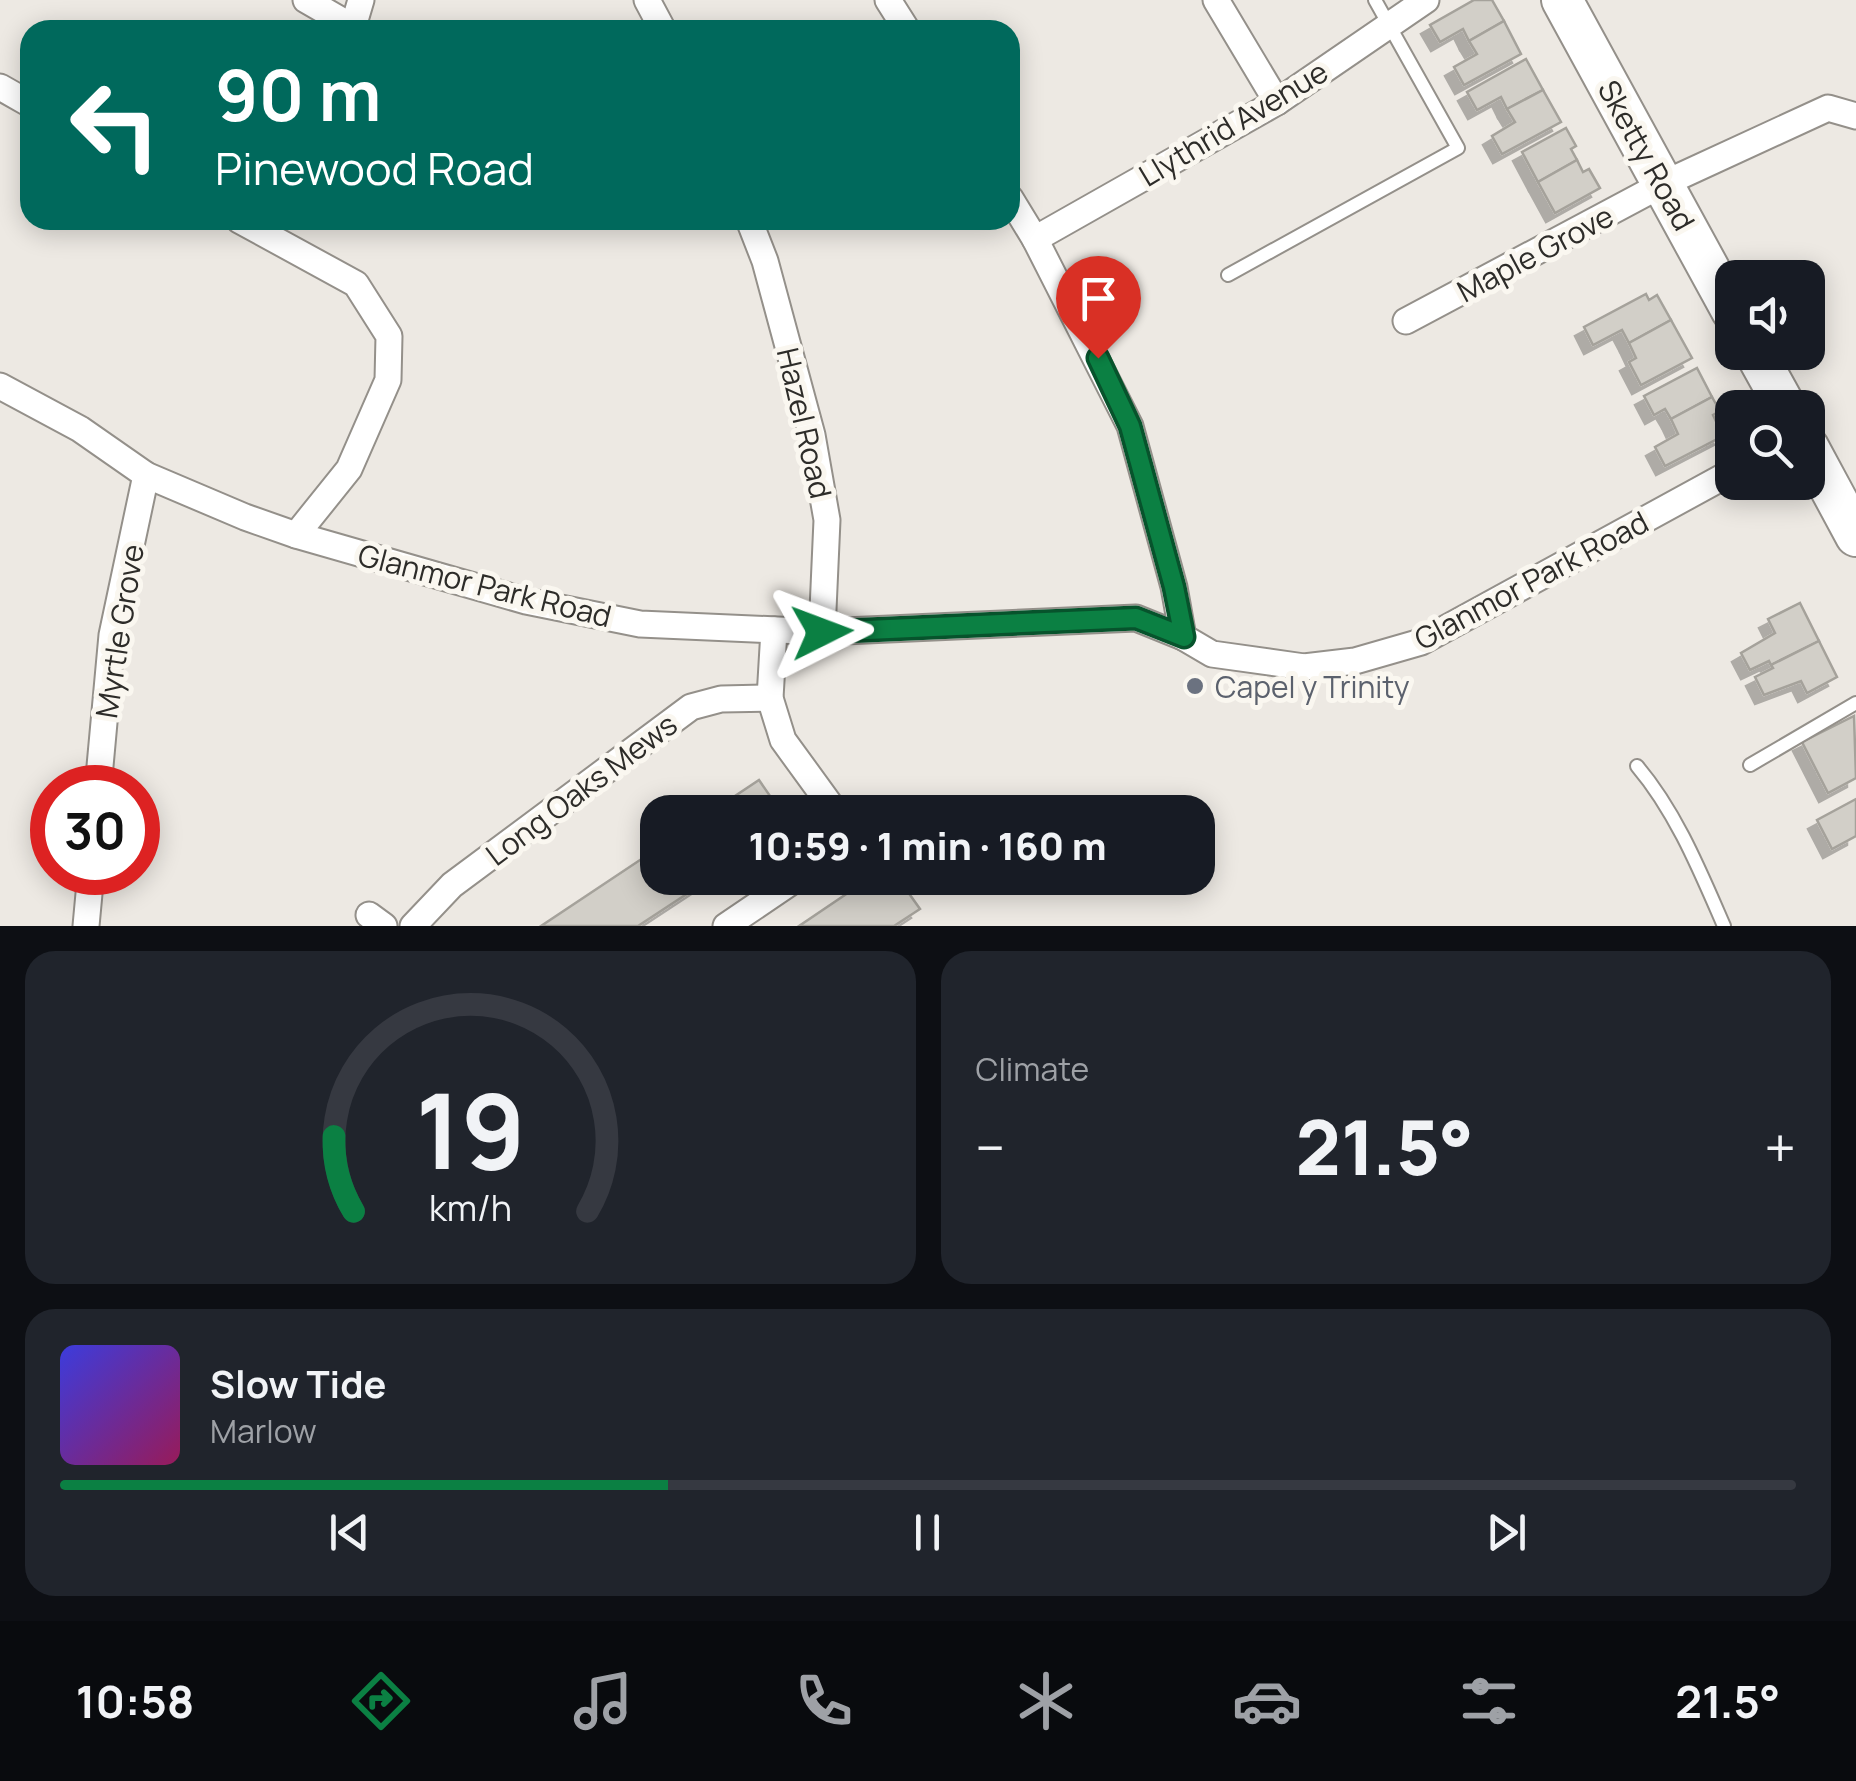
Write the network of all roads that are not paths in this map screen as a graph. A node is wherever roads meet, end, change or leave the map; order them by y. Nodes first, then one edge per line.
1 (306, 0) edge
2 (1216, 0) edge
3 (1376, 0) edge
4 (1426, 0) edge
5 (1562, 0) edge
6 (342, 20) edge
7 (1388, 26) junction
8 (1277, 102) junction
9 (1856, 116) edge
10 (1663, 184) junction
11 (1020, 214) edge
12 (258, 230) edge
13 (753, 230) edge
14 (1035, 239) junction
15 (1228, 274) dead end
16 (1715, 280) edge
17 (1406, 321) dead end
18 (0, 386) edge
19 (146, 475) junction
20 (1825, 479) edge
21 (1715, 481) edge
22 (296, 536) junction
23 (1856, 536) edge
24 (774, 630) junction
25 (822, 632) junction
26 (1184, 637) junction
27 (770, 698) junction
28 (1856, 703) edge
29 (100, 765) edge
30 (1750, 765) dead end
31 (1637, 766) dead end
32 (823, 795) edge
33 (89, 895) edge
34 (772, 895) edge
35 (86, 926) edge
36 (414, 926) edge
37 (726, 926) edge
38 (1724, 926) edge

1 - 6 street
2 - 8 street
3 - 7 lane
4 - 7 street, Llythrid Avenue
5 - 10 main road, Sketty Road
7 - 8 street, Llythrid Avenue
7 - 15 lane
8 - 14 street, Llythrid Avenue
9 - 10 street, Maple Grove
10 - 16 main road, Sketty Road
10 - 17 street, Maple Grove
11 - 14 street
12 - 22 street
13 - 25 street, Hazel Road
14 - 26 street
18 - 19 street, Glanmor Park Road
19 - 22 street, Glanmor Park Road
19 - 29 street, Myrtle Grove
20 - 23 main road
21 - 26 street, Glanmor Park Road
22 - 24 street, Glanmor Park Road
24 - 25 street, Glanmor Park Road
24 - 27 street
25 - 26 street, Glanmor Park Road
27 - 32 street
27 - 36 street, Long Oaks Mews
28 - 30 lane
31 - 38 lane
33 - 35 street
34 - 37 street

